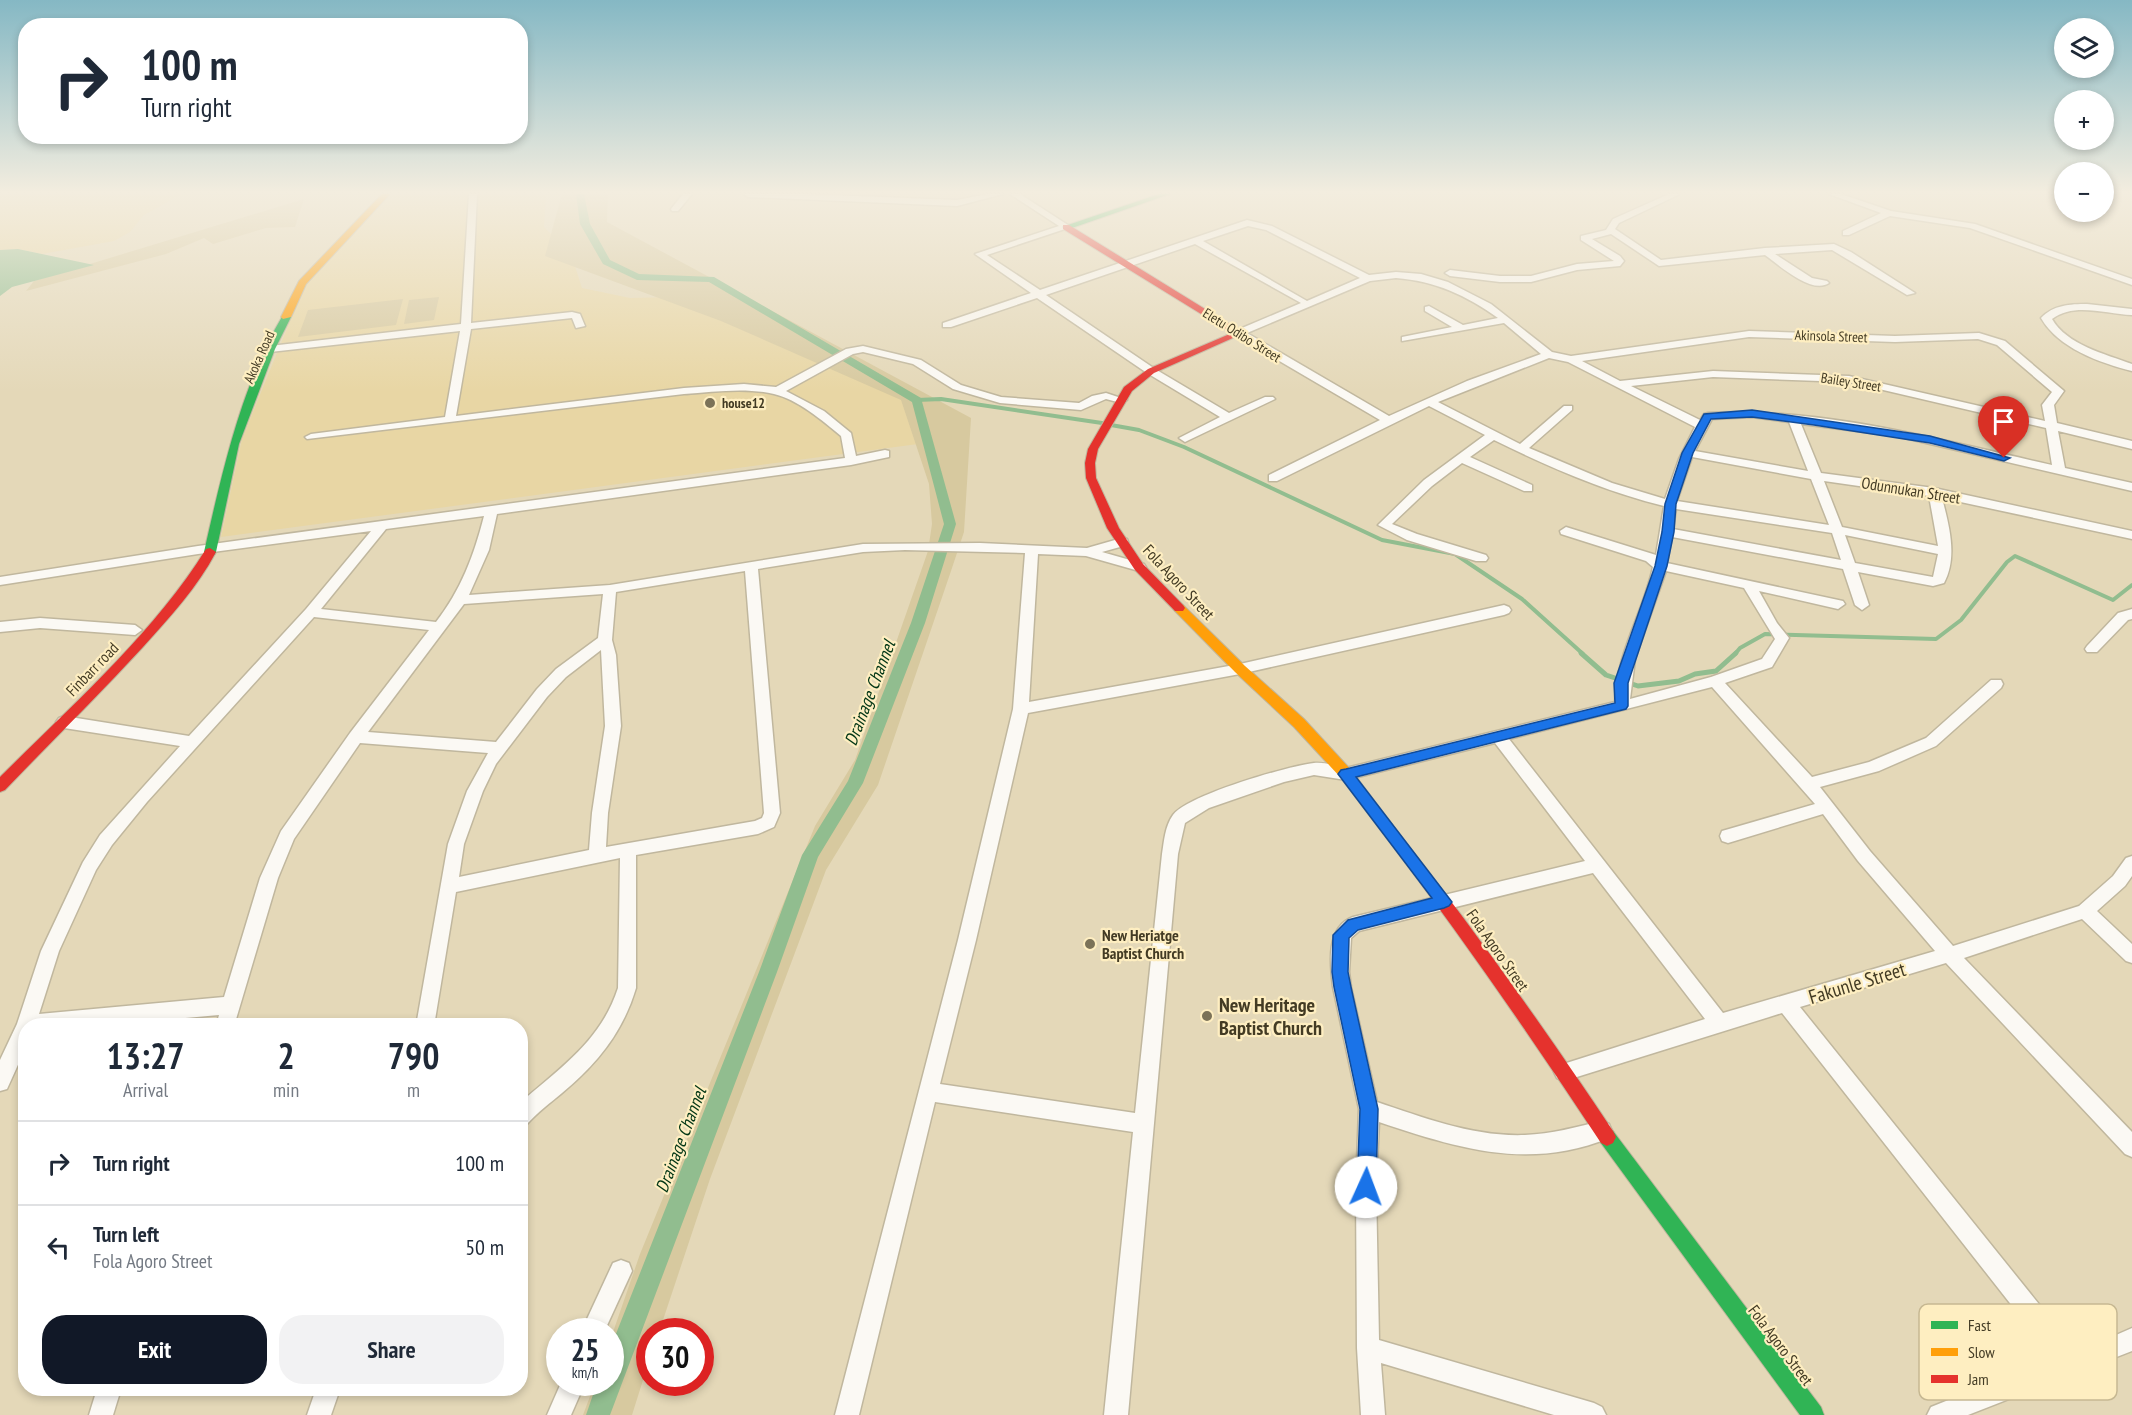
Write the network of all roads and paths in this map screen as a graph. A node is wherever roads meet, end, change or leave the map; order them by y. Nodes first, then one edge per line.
1 (318, 260) edge
2 (321, 260) edge
3 (470, 260) edge
4 (989, 260) edge
5 (1118, 260) edge
6 (1136, 260) edge
7 (1231, 260) edge
8 (1332, 260) edge
9 (1618, 260) edge
10 (1655, 260) edge
11 (1685, 260) edge
12 (1778, 260) edge
13 (1856, 260) edge
14 (2069, 260) edge
15 (1124, 264) junction
16 (1450, 273) dead end
17 (1368, 278) junction
18 (1824, 282) dead end
19 (2132, 282) edge
20 (297, 284) junction
21 (1040, 293) junction
22 (1910, 293) dead end
23 (1302, 300) dead end
24 (1429, 309) dead end
25 (2132, 312) edge
26 (1506, 320) junction
27 (947, 325) dead end
28 (580, 326) dead end
29 (466, 327) junction
30 (1461, 328) junction
31 (1239, 333) junction
32 (1407, 339) dead end
33 (270, 349) junction
34 (1549, 355) junction
35 (1571, 359) junction
36 (2132, 368) edge
37 (1150, 371) junction
38 (1618, 384) junction
39 (778, 391) junction
40 (1269, 399) dead end
41 (1121, 400) junction
42 (1429, 401) junction
43 (1568, 408) dead end
44 (1228, 417) junction
45 (1793, 418) junction
46 (450, 420) junction
47 (1389, 421) junction
48 (1704, 421) junction
49 (2054, 427) junction
50 (1493, 435) junction
51 (311, 437) dead end
52 (1185, 438) dead end
53 (2132, 446) edge
54 (1522, 448) junction
55 (1688, 453) junction
56 (885, 454) dead end
57 (1461, 458) junction
58 (851, 461) junction
59 (2059, 470) junction
60 (1814, 476) junction
61 (1273, 478) dead end
62 (2132, 487) edge
63 (1528, 488) dead end
64 (1934, 492) junction
65 (1670, 504) junction
66 (491, 512) junction
67 (382, 526) junction
68 (1837, 530) junction
69 (1566, 531) dead end
70 (1668, 532) junction
71 (2132, 535) edge
72 (1122, 542) junction
73 (205, 549) junction
74 (1032, 549) junction
75 (1945, 551) junction
76 (1087, 552) junction
77 (1481, 558) dead end
78 (1661, 566) junction
79 (751, 567) junction
80 (1139, 567) junction
81 (1848, 567) junction
82 (0, 581) edge
83 (1750, 587) junction
84 (610, 589) junction
85 (460, 600) junction
86 (1838, 604) dead end
87 (1863, 605) dead end
88 (1504, 610) dead end
89 (311, 612) junction
90 (2132, 614) edge
91 (0, 627) edge
92 (439, 627) junction
93 (135, 630) junction
94 (605, 640) junction
95 (2092, 649) dead end
96 (1240, 669) junction
97 (1715, 681) junction
98 (1995, 684) dead end
99 (1622, 706) junction
100 (1021, 709) junction
101 (64, 722) junction
102 (1498, 736) junction
103 (355, 737) junction
104 (192, 742) junction
105 (499, 748) junction
106 (0, 768) edge
107 (1346, 774) junction
108 (1809, 784) junction
109 (0, 786) edge
110 (1826, 807) junction
111 (1728, 836) dead end
112 (628, 850) junction
113 (597, 855) junction
114 (2132, 863) edge
115 (1597, 865) junction
116 (447, 887) junction
117 (1444, 902) junction
118 (2085, 911) junction
119 (1950, 955) junction
120 (2132, 956) edge
121 (232, 1005) junction
122 (1786, 1005) junction
123 (28, 1018) edge
124 (91, 1018) edge
125 (228, 1018) edge
126 (426, 1018) edge
127 (1719, 1023) junction
128 (18, 1042) edge
129 (1564, 1072) junction
130 (0, 1082) edge
131 (929, 1092) junction
132 (528, 1108) edge
133 (1369, 1109) junction
134 (1143, 1124) junction
135 (1602, 1131) junction
136 (2132, 1147) edge
137 (621, 1271) dead end
138 (2025, 1304) edge
139 (599, 1318) edge
140 (2132, 1339) edge
141 (2117, 1346) edge
142 (1368, 1348) junction
143 (107, 1396) edge
144 (326, 1396) edge
145 (567, 1396) edge
146 (1976, 1400) edge
147 (101, 1415) edge
148 (319, 1415) edge
149 (559, 1415) edge
150 (847, 1415) edge
151 (1116, 1415) edge
152 (1373, 1415) edge
153 (1594, 1415) edge
154 (1813, 1415) edge
155 (1939, 1415) edge

1 - 20 main road, Akoka Road
2 - 20 main road
3 - 29 street
4 - 21 street
5 - 15 main road, Eletu Odibo Street
6 - 15 street
7 - 23 street
8 - 17 street
9 - 16 street
10 - 11 street
12 - 18 street
13 - 22 street
14 - 19 street
15 - 21 street
15 - 31 main road, Eletu Odibo Street
17 - 26 street
17 - 31 street
20 - 33 main road
20 - 73 main road, Akoka Road
21 - 27 street
21 - 37 street
24 - 30 street
25 - 36 street
26 - 30 street
26 - 34 street
28 - 29 street
29 - 33 street
29 - 46 street
30 - 32 street
31 - 37 main road, Fola Agoro Street
31 - 47 street, Eletu Odibo Street
33 - 73 main road
34 - 35 street, Akinsola Street
34 - 42 street
35 - 38 street
35 - 49 street, Akinsola Street
37 - 41 main road, Fola Agoro Street
37 - 44 street
38 - 48 street
38 - 49 street, Bailey Street
39 - 41 street
39 - 46 street
39 - 58 street
40 - 44 street
41 - 72 main road, Fola Agoro Street
42 - 47 street
42 - 50 street
43 - 54 street
44 - 52 street
45 - 48 street
45 - 59 street
45 - 60 street
46 - 51 street
47 - 61 street
48 - 55 street
49 - 53 street, Bailey Street
49 - 59 street
50 - 54 street
50 - 57 street
54 - 65 street
55 - 60 street, Odunnukan Street
55 - 65 street
56 - 58 street
57 - 63 street
57 - 77 street
58 - 66 street
59 - 62 street
60 - 64 street, Odunnukan Street
60 - 68 street
64 - 71 street, Odunnukan Street
64 - 75 street
65 - 68 street
65 - 70 street
66 - 67 street
66 - 85 street
67 - 73 street
67 - 89 street
68 - 75 street
68 - 81 street
69 - 78 street
70 - 78 street
70 - 81 street
72 - 76 street
72 - 80 main road, Fola Agoro Street
73 - 82 street
73 - 93 main road, Finbarr road
73 - 101 main road, Finbarr road
74 - 76 street
74 - 79 street
74 - 100 street
75 - 81 street
76 - 80 street
78 - 83 street
78 - 99 street
79 - 84 street
79 - 112 street
80 - 96 main road, Fola Agoro Street
81 - 87 street
83 - 86 street
83 - 97 street
84 - 85 street
84 - 94 street
85 - 92 street
88 - 96 street
89 - 92 street
89 - 104 street
90 - 95 street
91 - 93 street
92 - 103 street
93 - 106 main road, Finbarr road
94 - 105 street
94 - 113 street
96 - 100 street
96 - 107 main road, Fola Agoro Street
97 - 99 street
97 - 108 street
98 - 108 street
99 - 102 street
100 - 131 street
101 - 104 street
101 - 109 main road, Finbarr road
102 - 107 street
102 - 115 street
103 - 105 street
103 - 121 street
104 - 123 street
105 - 116 street
107 - 117 main road, Fola Agoro Street
107 - 134 street
108 - 110 street
110 - 111 street
110 - 119 street
112 - 113 street
112 - 132 street
113 - 116 street
114 - 118 street, Fakunle Street
115 - 117 street
115 - 127 street
116 - 126 street
117 - 129 main road, Fola Agoro Street
117 - 133 street
118 - 119 street, Fakunle Street
118 - 120 street
119 - 122 street, Fakunle Street
119 - 136 street
121 - 124 street
121 - 125 street
122 - 127 street, Fakunle Street
122 - 138 street
127 - 129 street, Fakunle Street
128 - 130 street
129 - 135 main road, Fola Agoro Street
131 - 134 street
131 - 150 street
133 - 135 street
133 - 142 street
134 - 151 street
135 - 154 main road, Fola Agoro Street
137 - 139 street
140 - 141 street
142 - 152 street
142 - 153 street
143 - 147 street
144 - 148 street
145 - 149 street
146 - 155 street

